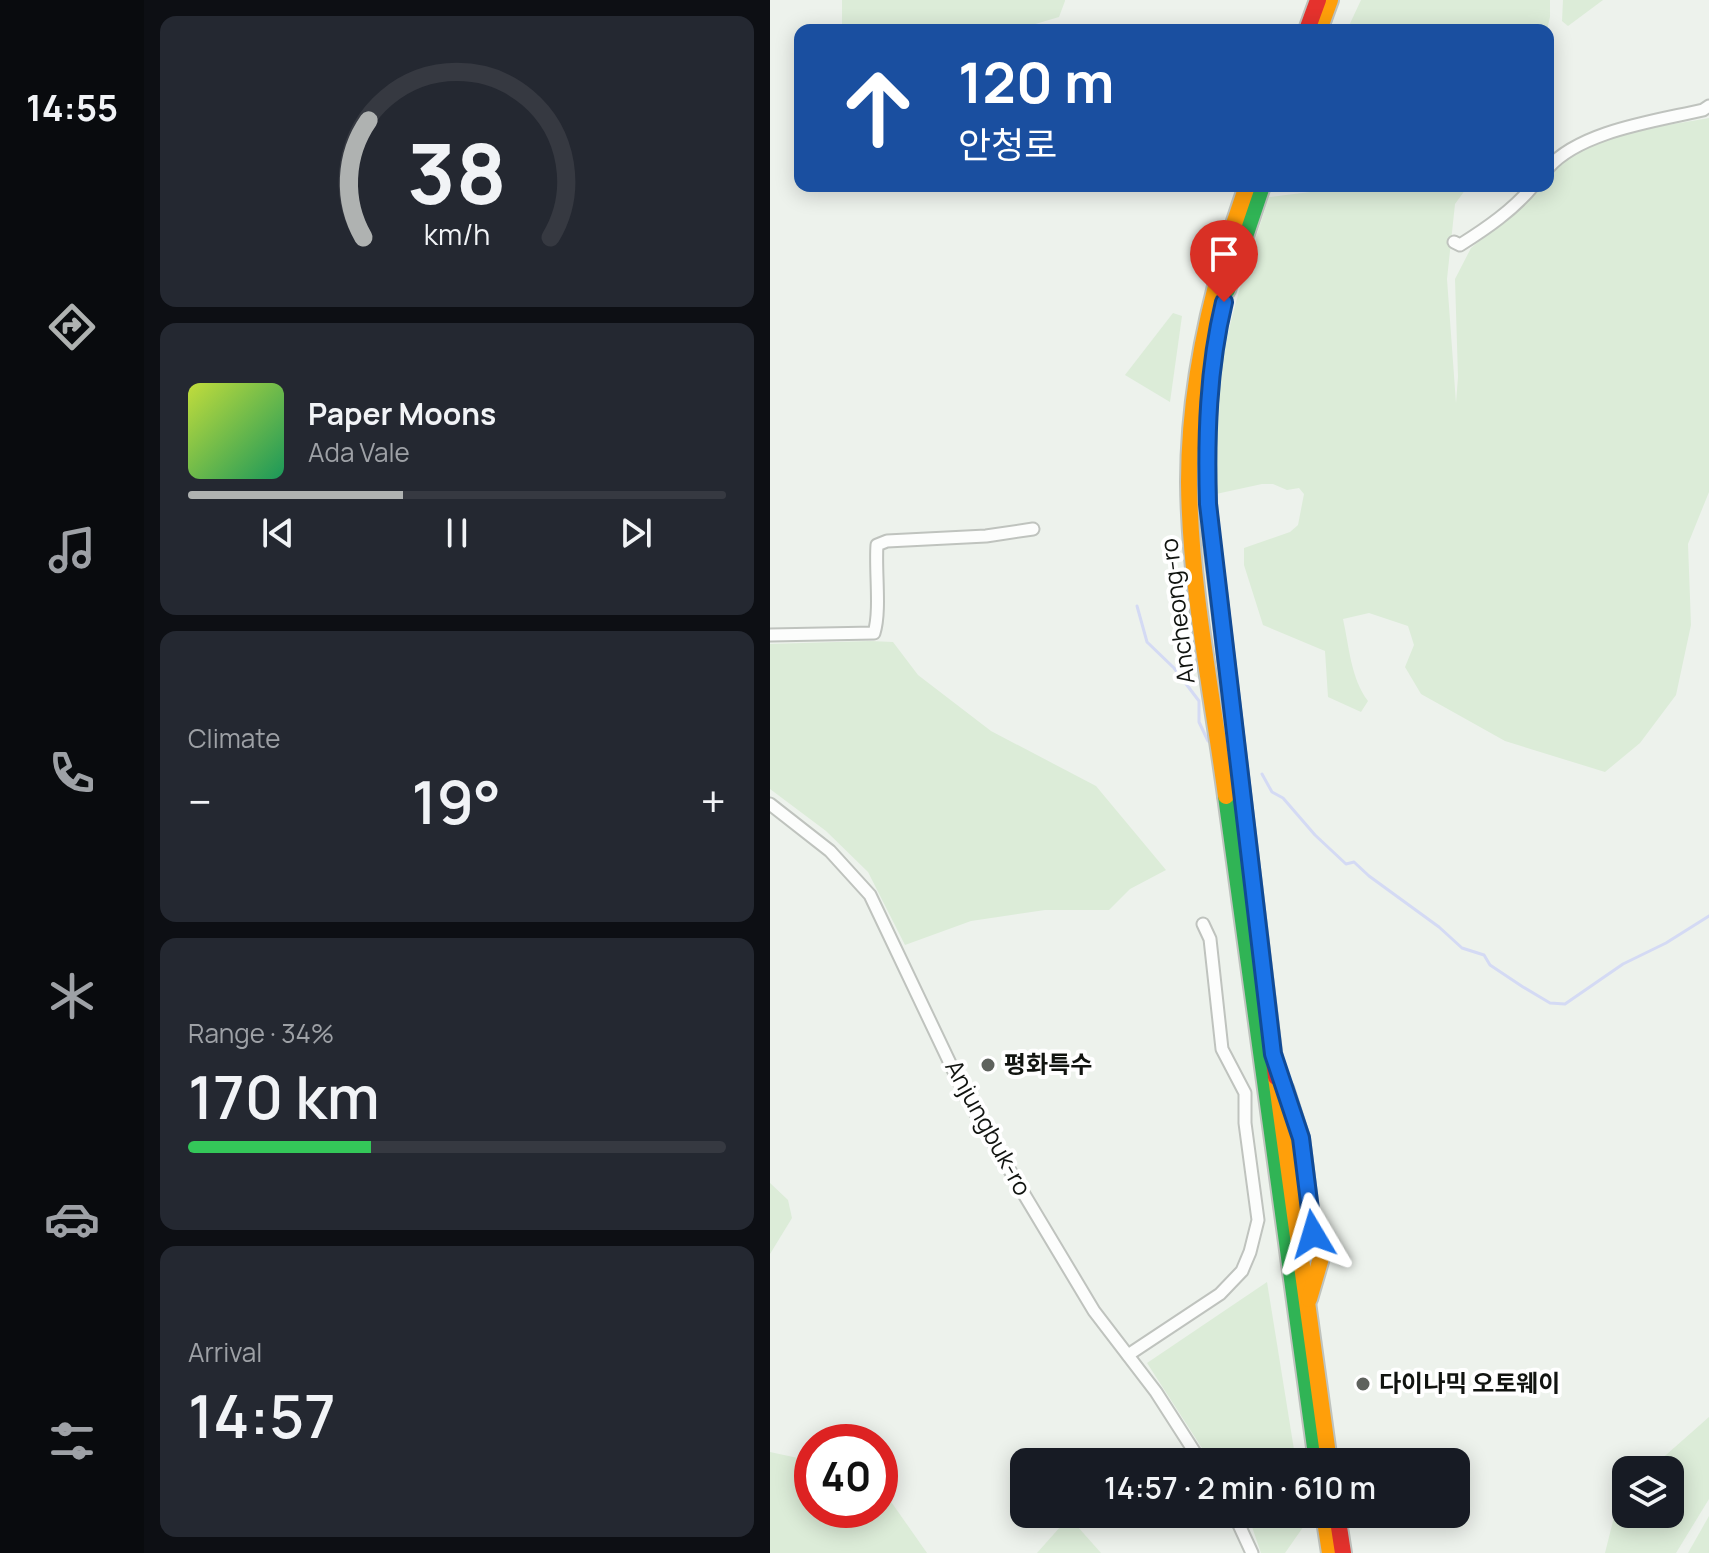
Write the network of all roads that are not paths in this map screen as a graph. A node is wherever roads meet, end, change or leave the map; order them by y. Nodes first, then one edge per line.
1 (1318, 0) edge
2 (1330, 0) edge
3 (1309, 24) edge
4 (1321, 24) edge
5 (1709, 106) edge
6 (1554, 161) edge
7 (1245, 192) edge
8 (1260, 192) edge
9 (1528, 192) edge
10 (1454, 242) dead end
11 (1033, 529) dead end
12 (770, 635) edge
13 (770, 804) edge
14 (1203, 924) dead end
15 (1273, 1054) junction
16 (1307, 1308) junction
17 (1128, 1355) junction
18 (1192, 1448) edge
19 (1315, 1448) edge
20 (1327, 1448) edge
21 (1240, 1528) edge
22 (1326, 1528) edge
23 (1339, 1528) edge
24 (1252, 1553) edge
25 (1330, 1553) edge
26 (1343, 1553) edge

1 - 3 street
2 - 4 street
5 - 6 street
7 - 19 street, Ancheong-ro
8 - 15 street
9 - 10 street
11 - 12 street
13 - 17 street, Anjungbuk-ro
14 - 17 street
15 - 16 street
15 - 16 street
16 - 20 street
17 - 18 street, Anjungbuk-ro
21 - 24 street
22 - 25 street
23 - 26 street

